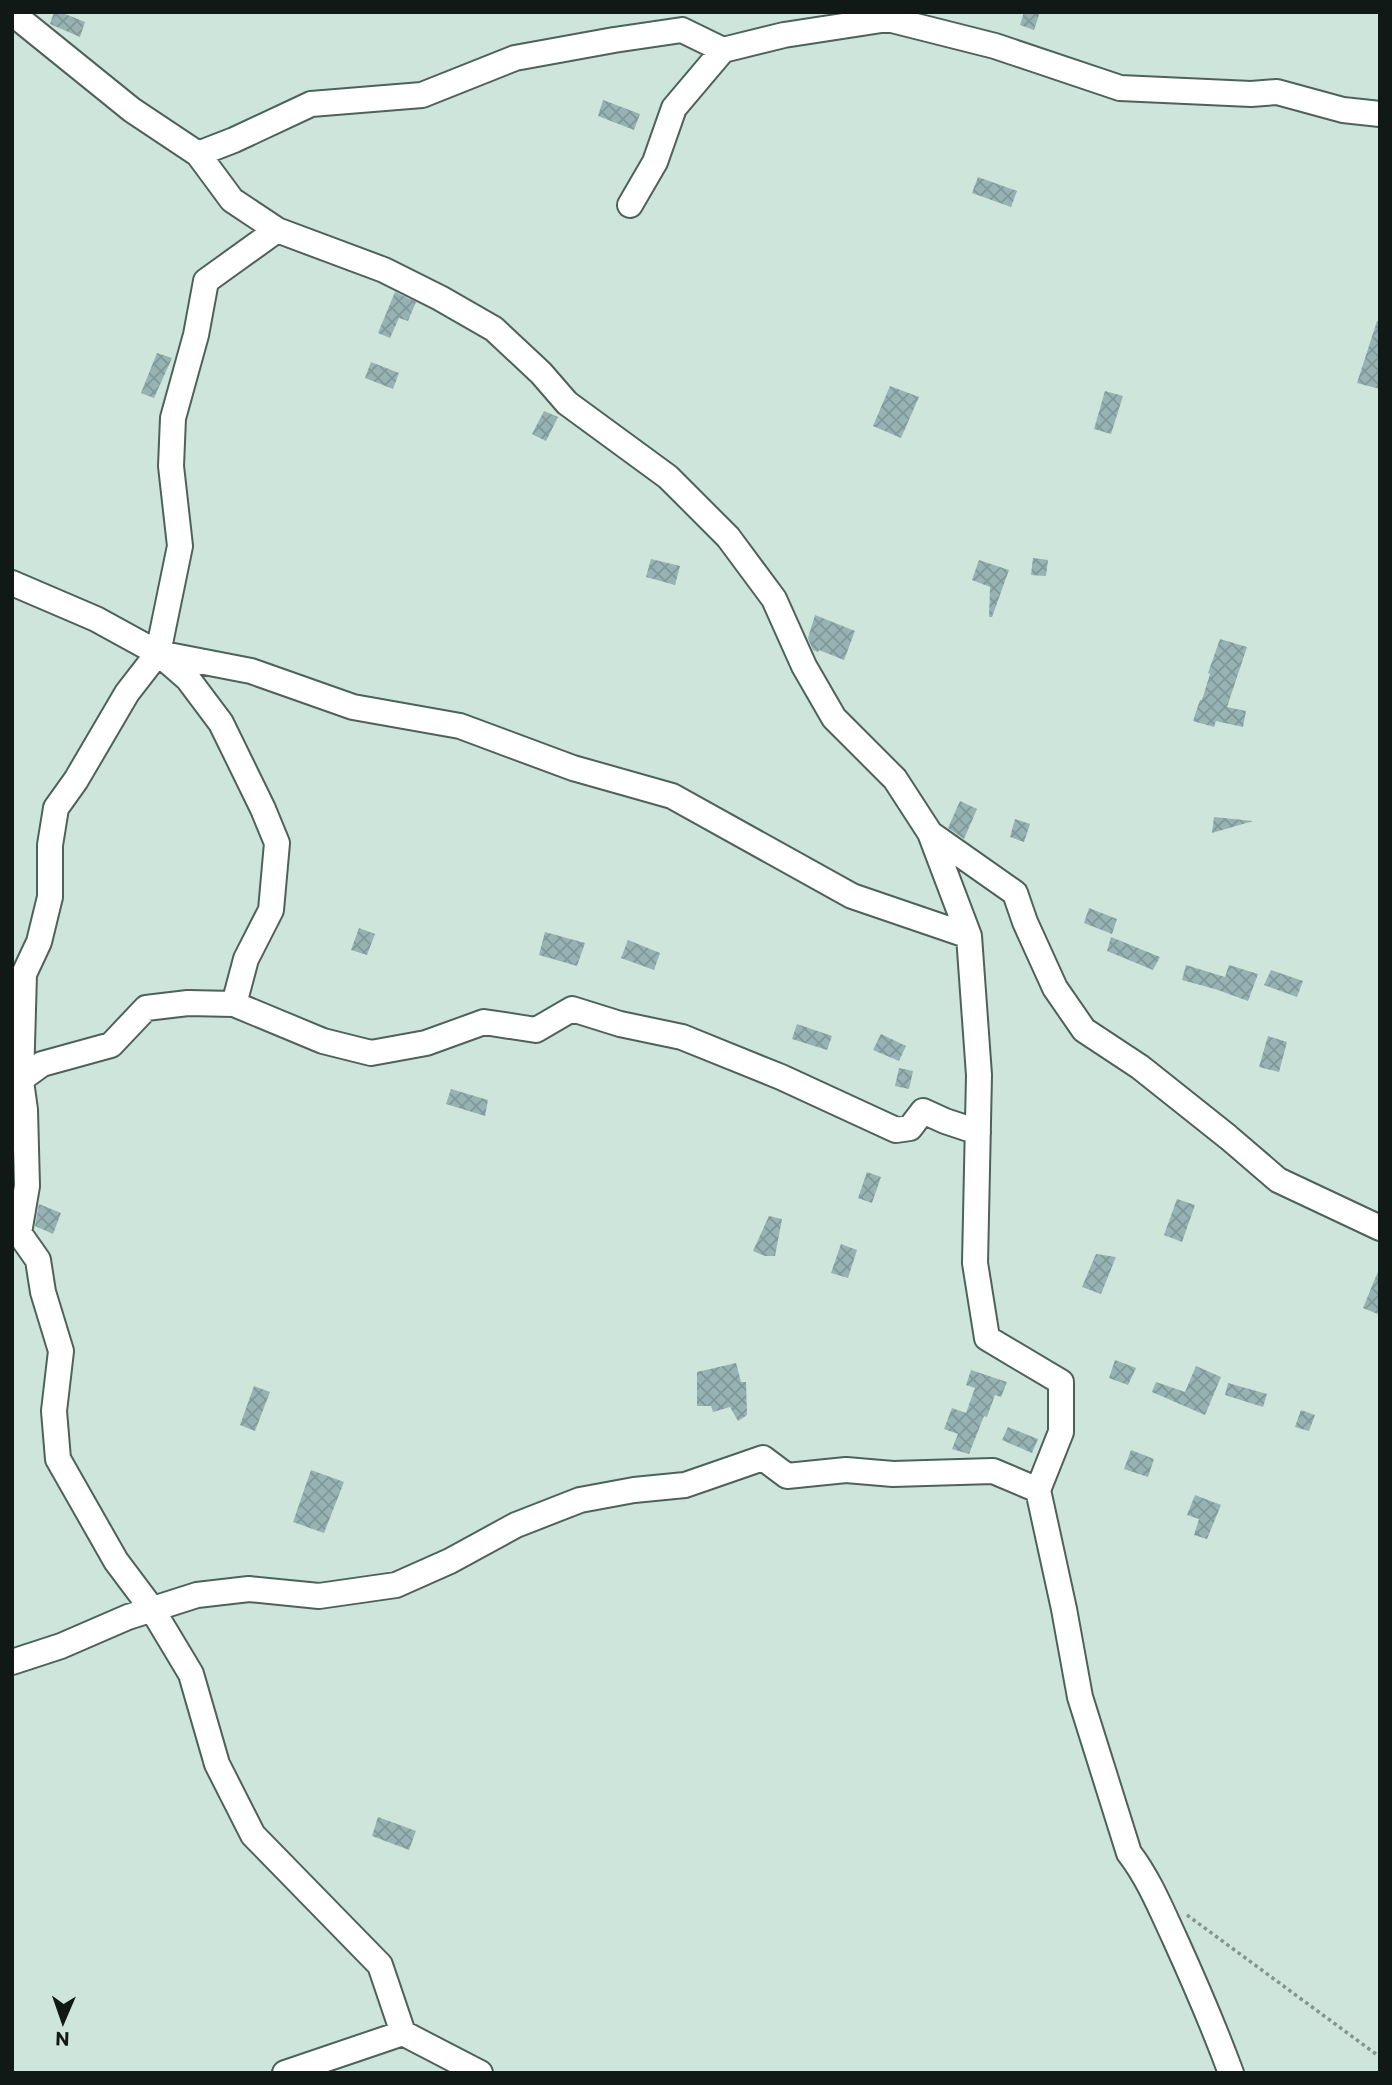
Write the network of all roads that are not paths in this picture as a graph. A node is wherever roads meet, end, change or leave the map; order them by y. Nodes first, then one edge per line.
1 (12, 13) edge
2 (723, 50) junction
3 (1380, 114) edge
4 (198, 154) junction
5 (630, 205) dead end
6 (277, 230) junction
7 (12, 583) edge
8 (158, 653) junction
9 (930, 833) junction
10 (969, 936) junction
11 (234, 1004) junction
12 (16, 1083) edge
13 (978, 1132) junction
14 (1380, 1228) edge
15 (1038, 1490) junction
16 (152, 1609) junction
17 (12, 1662) edge
18 (403, 2033) junction
19 (285, 2073) edge
20 (480, 2073) edge
21 (1231, 2073) edge

1 - 4 street
2 - 3 street
2 - 4 street
2 - 5 street
4 - 6 street
6 - 8 street
6 - 9 street
7 - 8 street
8 - 10 street
8 - 11 street
8 - 12 street
9 - 10 street
9 - 14 street
10 - 13 street
11 - 12 street
11 - 13 street
12 - 16 street
13 - 15 street
15 - 16 street
15 - 21 street
16 - 17 street
16 - 18 street
18 - 19 street
18 - 20 street

